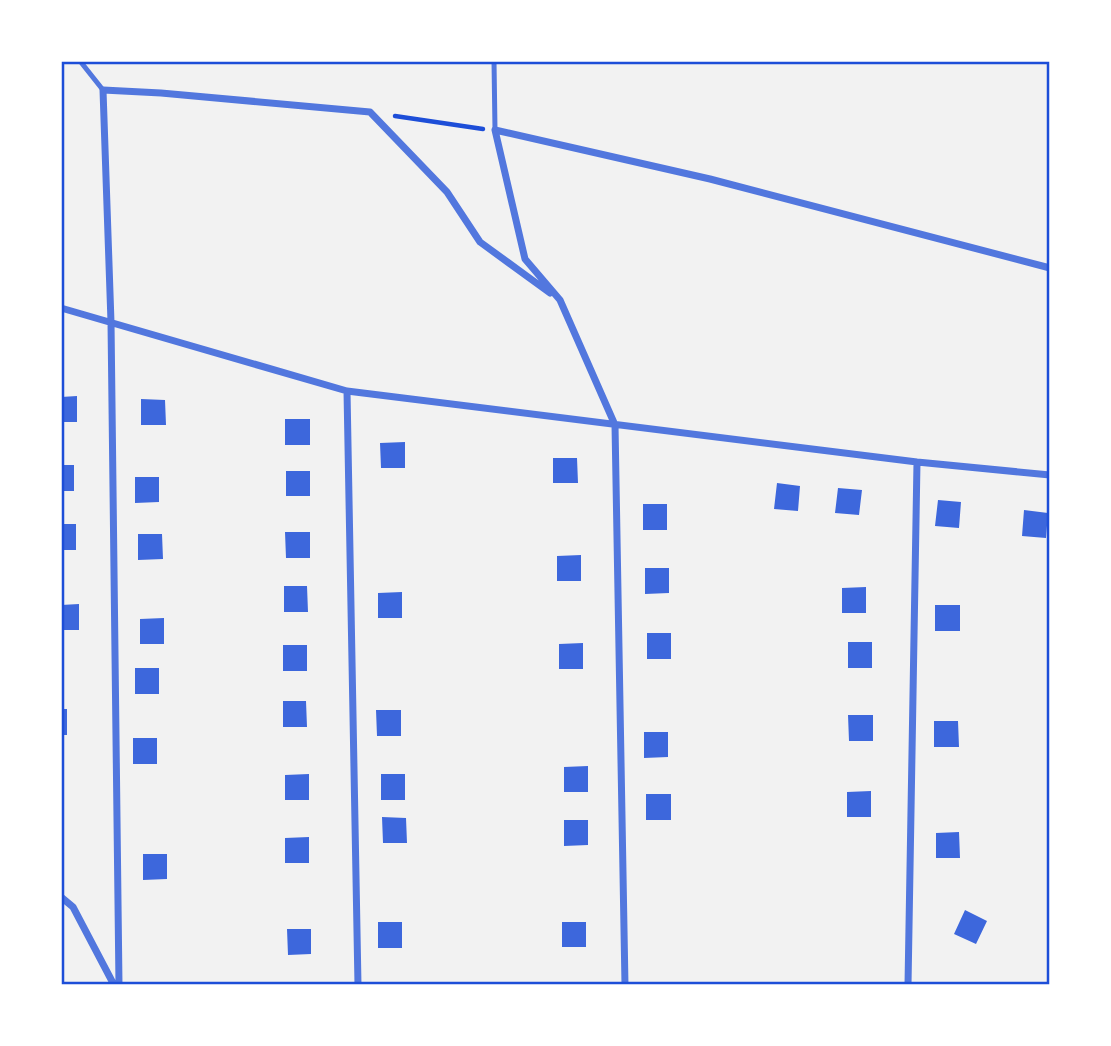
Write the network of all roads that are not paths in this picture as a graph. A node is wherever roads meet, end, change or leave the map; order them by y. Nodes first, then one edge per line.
1 (80, 61) edge
2 (494, 61) edge
3 (103, 90) junction
4 (495, 130) junction
5 (1050, 268) edge
6 (560, 300) junction
7 (61, 308) edge
8 (111, 322) junction
9 (347, 391) junction
10 (615, 425) junction
11 (917, 462) junction
12 (1050, 475) edge
13 (61, 897) edge
14 (117, 985) edge
15 (358, 985) edge
16 (625, 985) edge
17 (908, 985) edge

1 - 3 lane
2 - 4 lane
3 - 6 street
3 - 8 street
4 - 5 street
4 - 6 street
6 - 10 street
7 - 8 street
8 - 9 street
8 - 14 street
9 - 10 street
9 - 15 street
10 - 11 street
10 - 16 street
11 - 12 street
11 - 17 street
13 - 14 street

